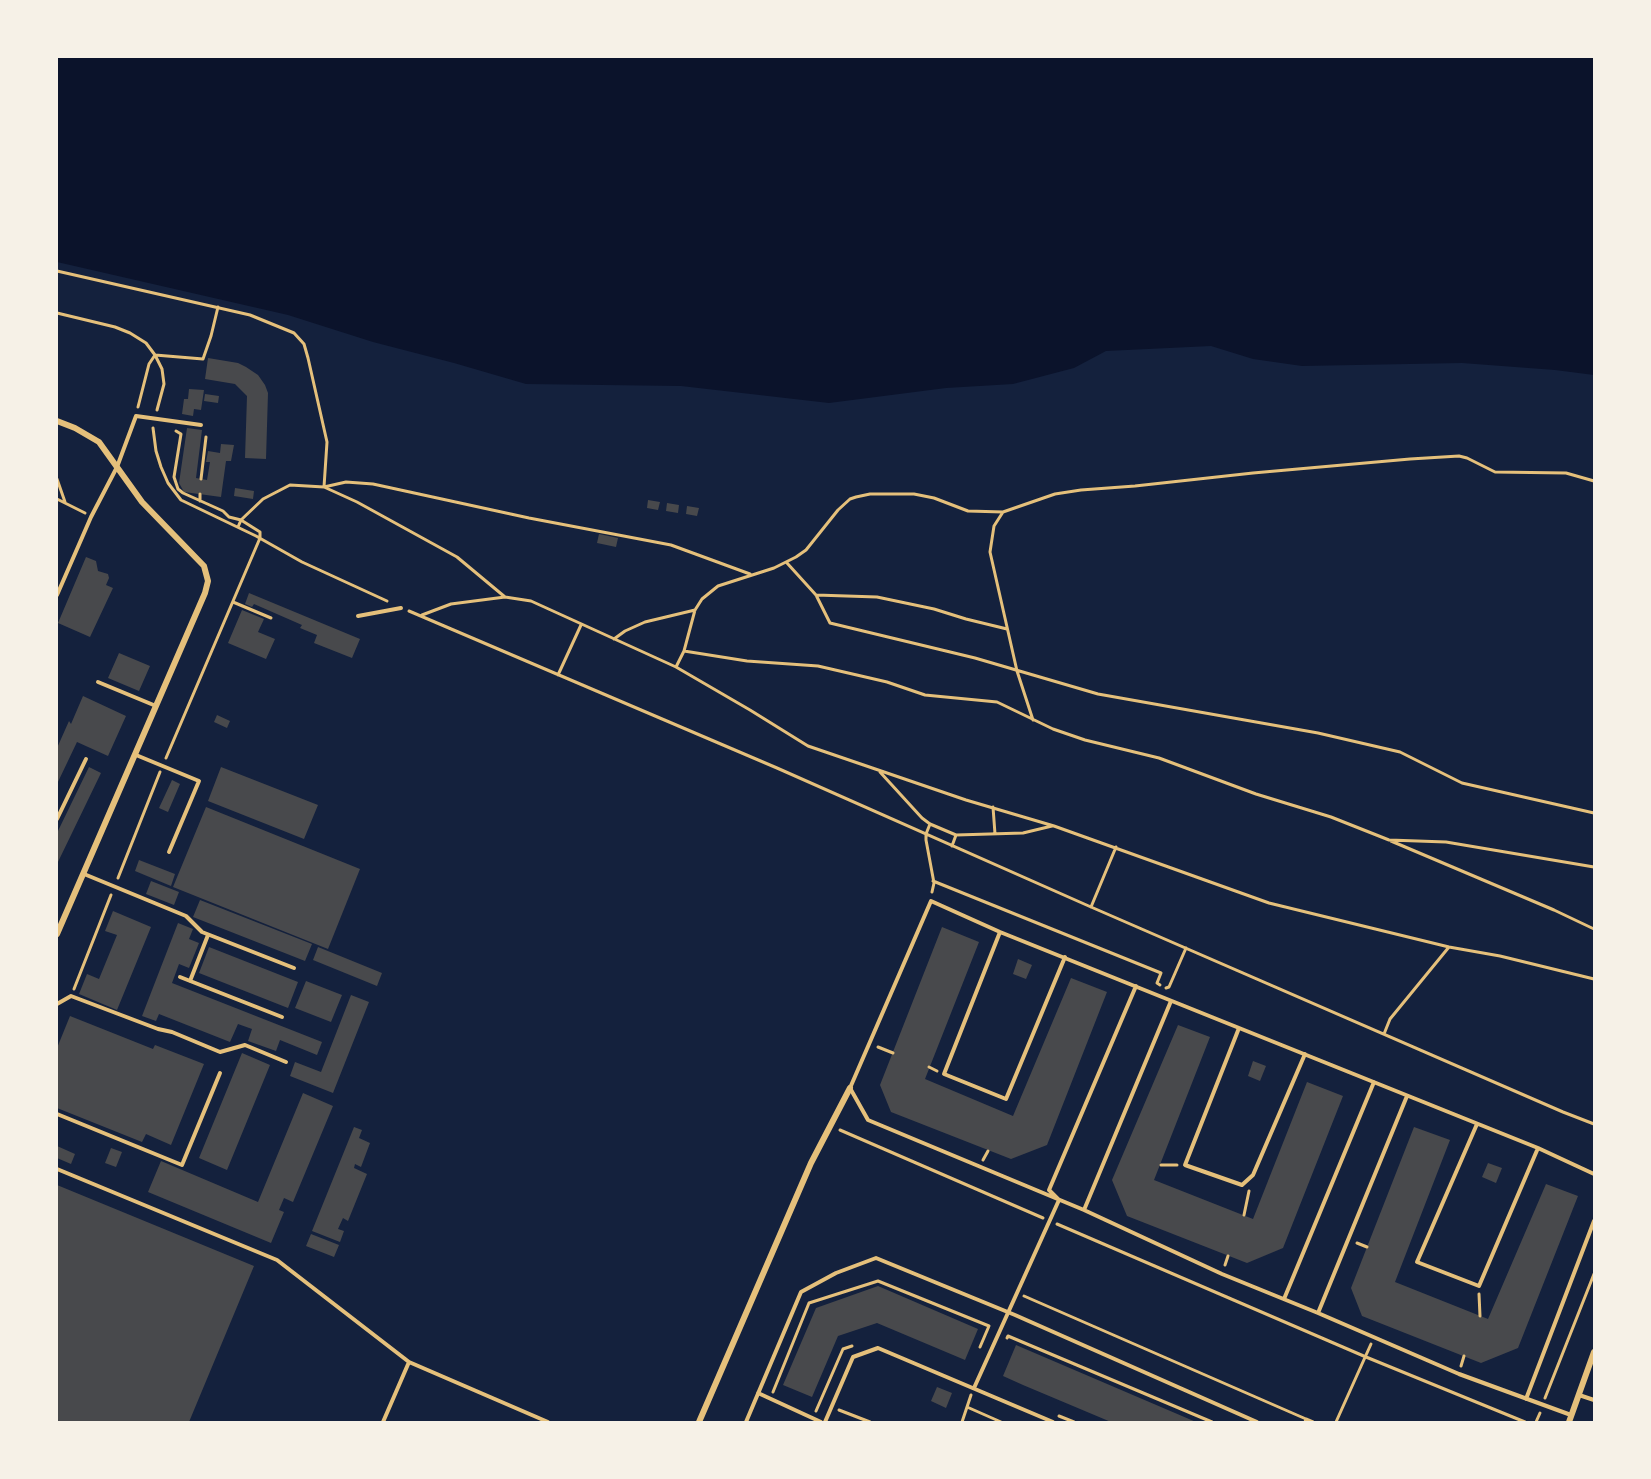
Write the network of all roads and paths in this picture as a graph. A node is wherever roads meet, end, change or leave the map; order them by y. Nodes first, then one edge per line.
1 (57, 271) edge
2 (218, 307) junction
3 (57, 313) edge
4 (155, 355) junction
5 (136, 416) junction
6 (155, 419) junction
7 (57, 421) edge
8 (201, 425) dead end
9 (172, 428) dead end
10 (206, 437) dead end
11 (117, 467) junction
12 (57, 479) edge
13 (201, 479) dead end
14 (1594, 481) edge
15 (324, 487) junction
16 (200, 494) dead end
17 (57, 499) edge
18 (200, 501) junction
19 (65, 502) junction
20 (1003, 512) junction
21 (91, 516) junction
22 (241, 520) junction
23 (238, 527) junction
24 (260, 538) junction
25 (787, 562) junction
26 (752, 575) junction
27 (57, 595) edge
28 (816, 595) junction
29 (505, 597) junction
30 (233, 602) junction
31 (401, 608) junction
32 (695, 610) junction
33 (358, 616) dead end
34 (420, 616) junction
35 (271, 618) dead end
36 (581, 624) junction
37 (1007, 628) junction
38 (614, 639) junction
39 (684, 651) junction
40 (676, 668) junction
41 (1017, 670) junction
42 (558, 675) junction
43 (98, 682) dead end
44 (157, 707) junction
45 (1034, 720) junction
46 (135, 755) junction
47 (86, 759) dead end
48 (162, 766) junction
49 (879, 771) junction
50 (993, 807) junction
51 (1594, 813) edge
52 (57, 819) edge
53 (930, 824) junction
54 (1054, 825) junction
55 (926, 834) junction
56 (995, 834) junction
57 (956, 835) junction
58 (1389, 840) junction
59 (952, 846) junction
60 (1116, 847) junction
61 (169, 852) dead end
62 (1594, 867) edge
63 (84, 874) junction
64 (933, 881) junction
65 (114, 886) junction
66 (931, 901) junction
67 (1091, 907) junction
68 (1594, 929) edge
69 (1000, 932) junction
70 (57, 934) edge
71 (208, 935) junction
72 (1449, 947) junction
73 (1186, 948) junction
74 (1065, 957) junction
75 (294, 968) dead end
76 (180, 977) dead end
77 (1594, 979) edge
78 (190, 981) junction
79 (1136, 986) junction
80 (71, 996) junction
81 (1171, 1000) junction
82 (57, 1004) edge
83 (282, 1017) dead end
84 (1239, 1028) junction
85 (1384, 1034) junction
86 (870, 1044) junction
87 (892, 1053) dead end
88 (1305, 1054) junction
89 (286, 1062) dead end
90 (220, 1072) dead end
91 (1374, 1082) junction
92 (850, 1088) junction
93 (1407, 1096) junction
94 (57, 1114) edge
95 (1478, 1124) junction
96 (1594, 1124) edge
97 (836, 1128) dead end
98 (1538, 1148) junction
99 (1161, 1165) dead end
100 (1185, 1165) junction
101 (57, 1169) edge
102 (1594, 1174) edge
103 (1253, 1175) junction
104 (1059, 1200) junction
105 (1084, 1210) junction
106 (1244, 1215) dead end
107 (1049, 1220) junction
108 (1594, 1221) edge
109 (1594, 1274) edge
110 (1479, 1286) junction
111 (1023, 1295) dead end
112 (1284, 1299) junction
113 (1008, 1313) junction
114 (1318, 1313) junction
115 (1480, 1316) dead end
116 (1373, 1337) junction
117 (1004, 1346) dead end
118 (843, 1349) dead end
119 (1594, 1352) edge
120 (977, 1356) dead end
121 (1366, 1357) junction
122 (409, 1362) junction
123 (974, 1388) junction
124 (758, 1393) junction
125 (1579, 1395) junction
126 (770, 1399) junction
127 (1526, 1399) junction
128 (1594, 1400) edge
129 (1543, 1405) junction
130 (832, 1407) junction
131 (967, 1407) junction
132 (813, 1419) junction
133 (1570, 1419) edge
134 (1305, 1420) edge
135 (383, 1422) edge
136 (548, 1422) edge
137 (699, 1422) edge
138 (746, 1422) edge
139 (823, 1422) edge
140 (870, 1422) edge
141 (962, 1422) edge
142 (1001, 1422) edge
143 (1053, 1422) edge
144 (1212, 1422) edge
145 (1257, 1422) edge
146 (1313, 1422) edge
147 (1336, 1422) edge
148 (1525, 1422) edge
149 (1536, 1422) edge

1 - 2 path
2 - 4 path
2 - 15 path
3 - 4 path
4 - 5 path
4 - 6 path
5 - 6 lane
5 - 11 lane
6 - 8 lane
6 - 23 path
7 - 11 street
9 - 18 path
10 - 13 path
11 - 21 lane
11 - 44 street
12 - 19 path
14 - 20 path
15 - 22 path
15 - 26 path
15 - 29 path
16 - 18 path
17 - 19 path
18 - 22 path
19 - 21 path
20 - 25 path
20 - 37 path
21 - 27 lane
22 - 23 path
22 - 24 path
23 - 24 path
24 - 30 path
24 - 31 path
25 - 26 path
25 - 28 path
26 - 32 path
28 - 37 path
28 - 41 path
29 - 34 path
29 - 36 path
30 - 35 path
30 - 48 path
31 - 33 lane
31 - 34 path
32 - 38 path
32 - 39 path
34 - 42 path
36 - 38 path
36 - 42 path
37 - 41 path
38 - 40 path
39 - 40 path
39 - 45 path
40 - 49 path
41 - 45 path
41 - 51 path
42 - 55 path
43 - 44 lane
44 - 46 street
45 - 58 path
46 - 48 lane
46 - 63 street
47 - 52 lane
48 - 61 lane
48 - 65 path
49 - 50 path
49 - 53 path
50 - 54 path
50 - 56 path
53 - 55 path
53 - 57 path
54 - 56 path
54 - 60 path
55 - 59 path
55 - 64 path
56 - 57 path
57 - 59 path
58 - 62 path
58 - 68 path
59 - 67 path
60 - 67 path
60 - 72 path
63 - 65 lane
63 - 70 street
64 - 66 path
64 - 73 path
65 - 71 lane
65 - 80 path
66 - 69 lane
66 - 86 lane
67 - 73 path
69 - 74 lane
69 - 74 lane
71 - 75 lane
71 - 78 lane
72 - 77 path
72 - 85 path
73 - 85 path
74 - 79 lane
76 - 78 lane
78 - 83 lane
79 - 81 lane
79 - 104 lane
80 - 82 lane
80 - 89 lane
81 - 84 lane
81 - 105 lane
84 - 88 lane
84 - 100 lane
85 - 96 path
86 - 87 path
86 - 92 lane
88 - 91 lane
88 - 103 lane
90 - 94 lane
91 - 93 lane
91 - 112 lane
92 - 104 lane
92 - 137 street
93 - 95 lane
93 - 114 lane
95 - 98 lane
95 - 110 lane
97 - 107 path
98 - 102 lane
98 - 110 lane
99 - 100 path
100 - 103 lane
101 - 122 lane
103 - 106 path
104 - 105 lane
104 - 107 lane
105 - 112 lane
107 - 113 lane
107 - 121 path
108 - 127 lane
109 - 129 path
110 - 115 path
111 - 134 path
112 - 114 lane
113 - 123 lane
113 - 124 lane
113 - 145 lane
114 - 116 lane
116 - 121 path
116 - 127 lane
117 - 144 path
118 - 132 path
119 - 125 street
120 - 126 path
121 - 147 path
121 - 148 path
122 - 135 lane
122 - 136 lane
123 - 130 lane
123 - 131 path
123 - 143 lane
124 - 126 lane
124 - 138 lane
125 - 128 lane
125 - 133 street
126 - 132 lane
127 - 129 lane
129 - 133 lane
129 - 149 path
130 - 139 lane
130 - 140 path
131 - 141 path
131 - 142 path
132 - 139 lane
134 - 146 path

